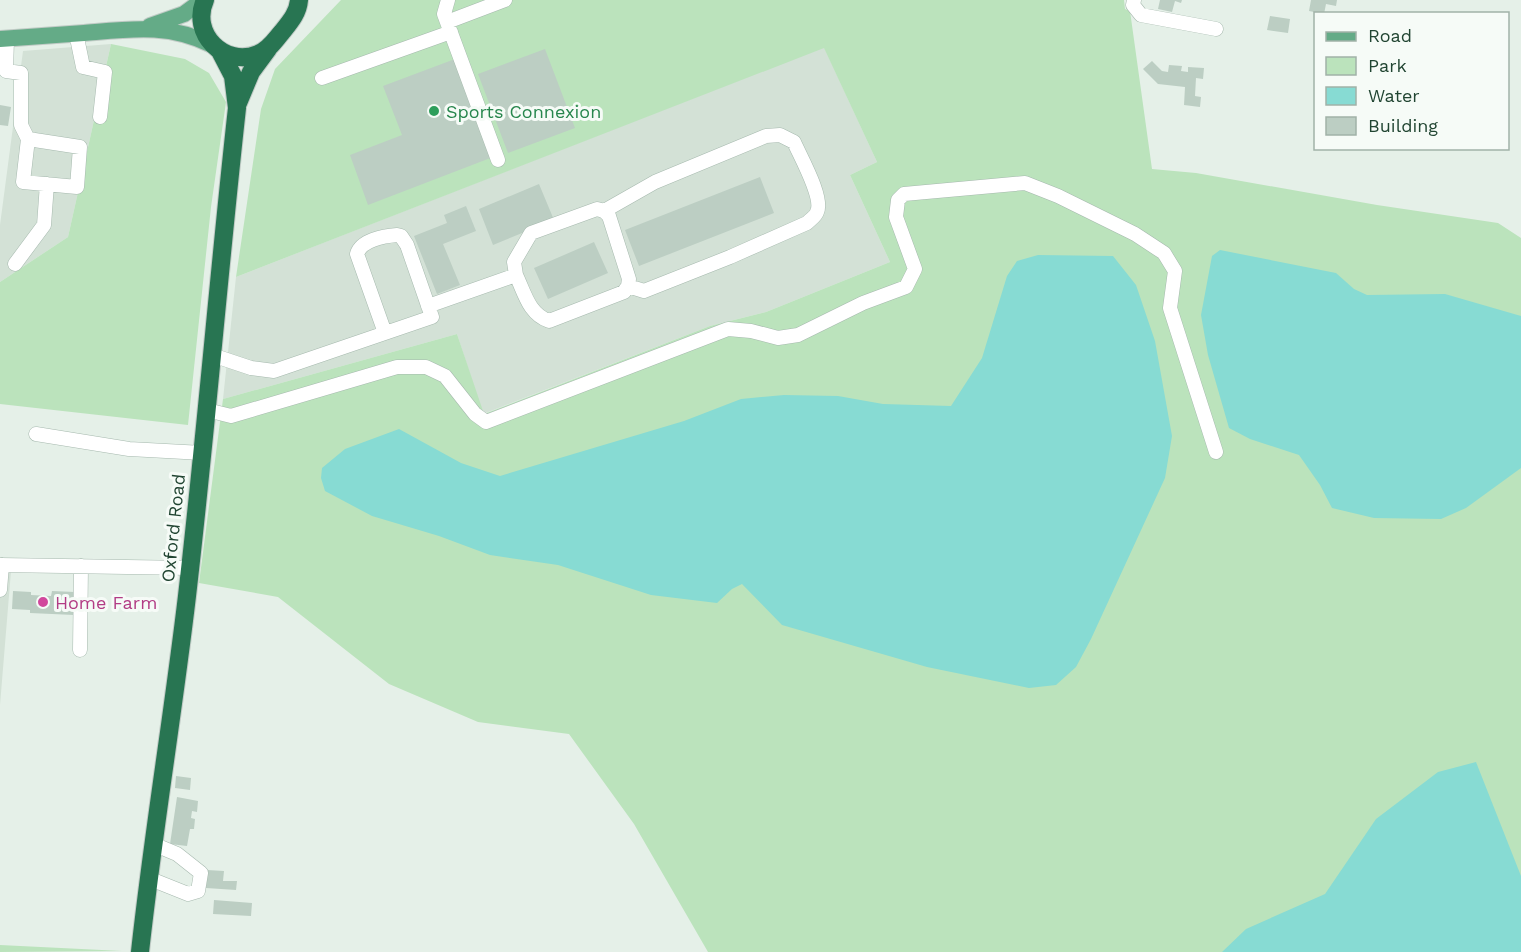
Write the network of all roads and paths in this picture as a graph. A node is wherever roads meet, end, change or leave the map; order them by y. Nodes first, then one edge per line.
1 (204, 0) edge
2 (307, 0) edge
3 (448, 0) edge
4 (505, 0) edge
5 (1134, 0) edge
6 (297, 8) edge
7 (449, 27) junction
8 (144, 28) junction
9 (1216, 29) dead end
10 (76, 33) junction
11 (4, 39) edge
12 (216, 48) junction
13 (269, 48) junction
14 (322, 78) dead end
15 (237, 108) junction
16 (99, 117) dead end
17 (28, 139) junction
18 (498, 160) dead end
19 (47, 184) junction
20 (604, 211) junction
21 (15, 264) dead end
22 (516, 275) junction
23 (628, 286) junction
24 (430, 311) junction
25 (385, 333) junction
26 (212, 355) junction
27 (207, 410) junction
28 (36, 434) dead end
29 (1216, 452) dead end
30 (203, 453) junction
31 (1, 565) edge
32 (81, 566) junction
33 (190, 568) junction
34 (0, 590) edge
35 (80, 651) dead end
36 (153, 844) junction
37 (148, 878) junction
38 (140, 952) edge

1 - 8 main road
1 - 12 highway, Oxford Road
2 - 6 main road
3 - 7 lane
4 - 7 lane
5 - 9 lane
6 - 13 highway, Oxford Road
7 - 14 lane
7 - 18 lane
8 - 10 main road
8 - 12 main road
10 - 11 main road
10 - 16 lane
11 - 17 lane
12 - 13 highway
12 - 15 highway, Oxford Road
13 - 15 highway, Oxford Road
15 - 26 highway, Oxford Road
17 - 19 lane
17 - 19 lane
19 - 21 lane
20 - 22 lane
20 - 23 lane
20 - 23 lane
22 - 23 lane
22 - 24 lane
24 - 25 lane
24 - 25 lane
25 - 26 lane
26 - 27 highway, Oxford Road
27 - 29 lane
27 - 30 highway, Oxford Road
28 - 30 lane
30 - 33 highway, Oxford Road
31 - 32 lane
31 - 34 lane
32 - 33 lane
32 - 35 lane
33 - 36 highway, Oxford Road
36 - 37 highway, Oxford Road
36 - 37 lane
37 - 38 highway, Oxford Road

